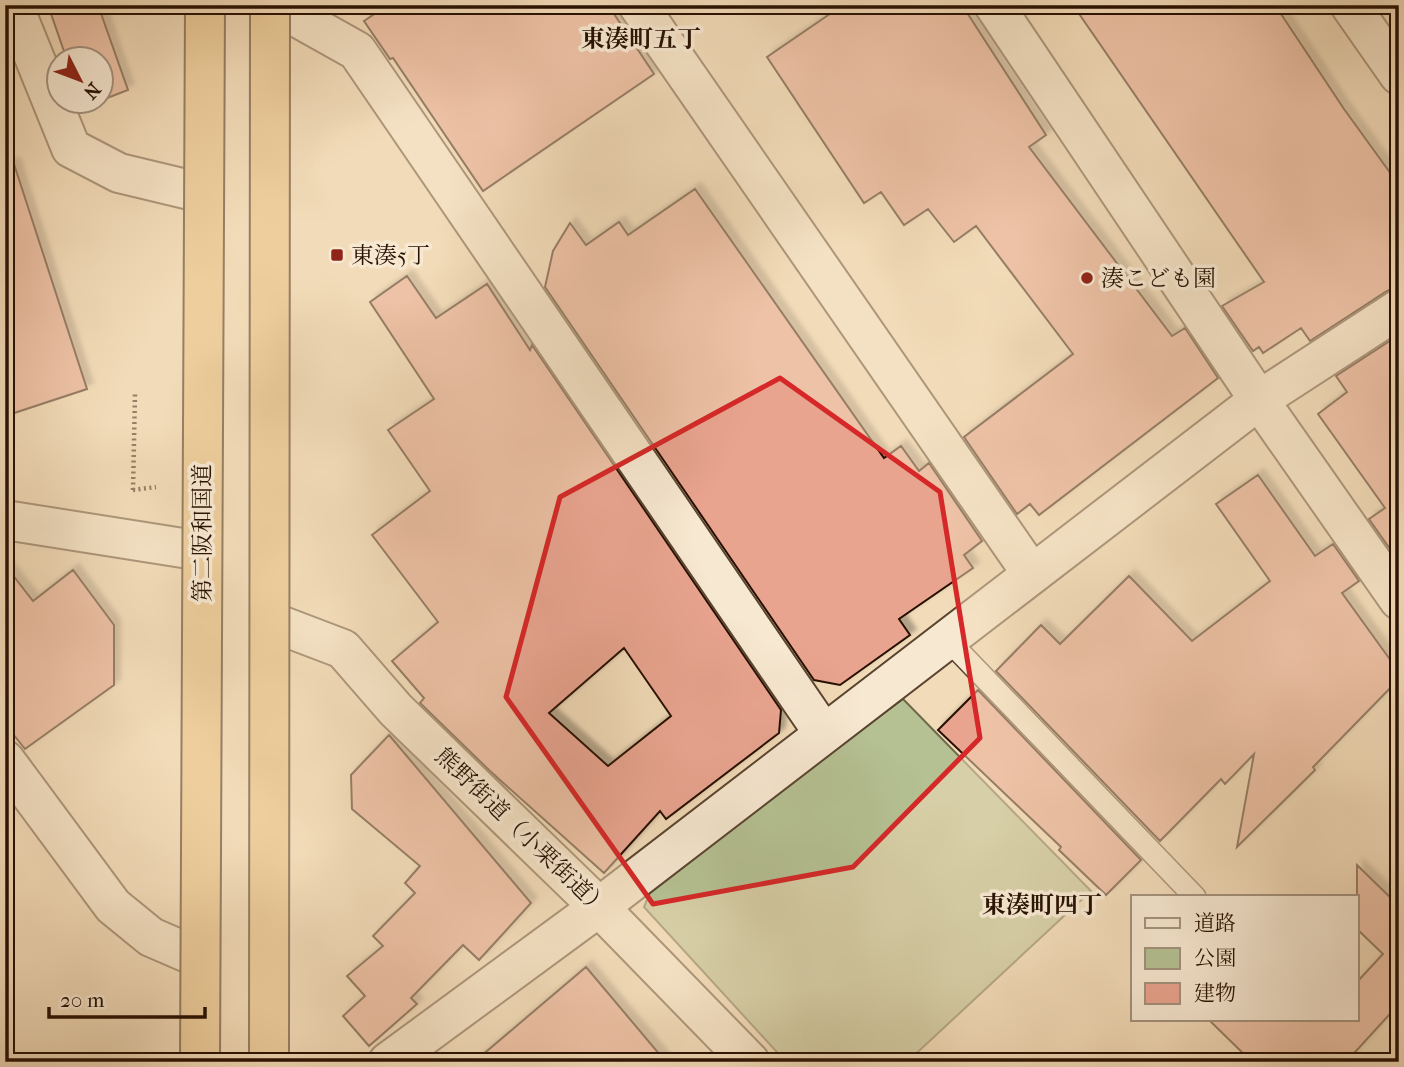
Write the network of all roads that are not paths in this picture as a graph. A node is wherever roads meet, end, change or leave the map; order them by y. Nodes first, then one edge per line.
1 (13, 5) edge
2 (205, 5) edge
3 (638, 5) edge
4 (994, 5) edge
5 (1350, 5) edge
6 (276, 7) edge
7 (1399, 75) edge
8 (190, 190) dead end
9 (1399, 309) edge
10 (1259, 400) junction
11 (5, 520) edge
12 (189, 548) dead end
13 (1032, 574) junction
14 (1399, 600) edge
15 (280, 625) dead end
16 (948, 640) junction
17 (824, 734) junction
18 (5, 760) edge
19 (1193, 895) edge
20 (599, 907) junction
21 (188, 953) dead end
22 (200, 1062) edge
23 (269, 1062) edge
24 (388, 1062) edge
25 (750, 1062) edge

1 - 8 street
2 - 22 highway, 第二阪和国道, bridge
3 - 13 street
4 - 10 street
5 - 7 street
6 - 17 street
6 - 23 highway, bridge
9 - 10 street
10 - 13 street
10 - 14 street
11 - 12 street
13 - 16 street
15 - 20 street, 熊野街道（小栗街道）
16 - 17 street
16 - 19 lane
17 - 20 street
18 - 21 street
20 - 24 street
20 - 25 street, 熊野街道（小栗街道）

